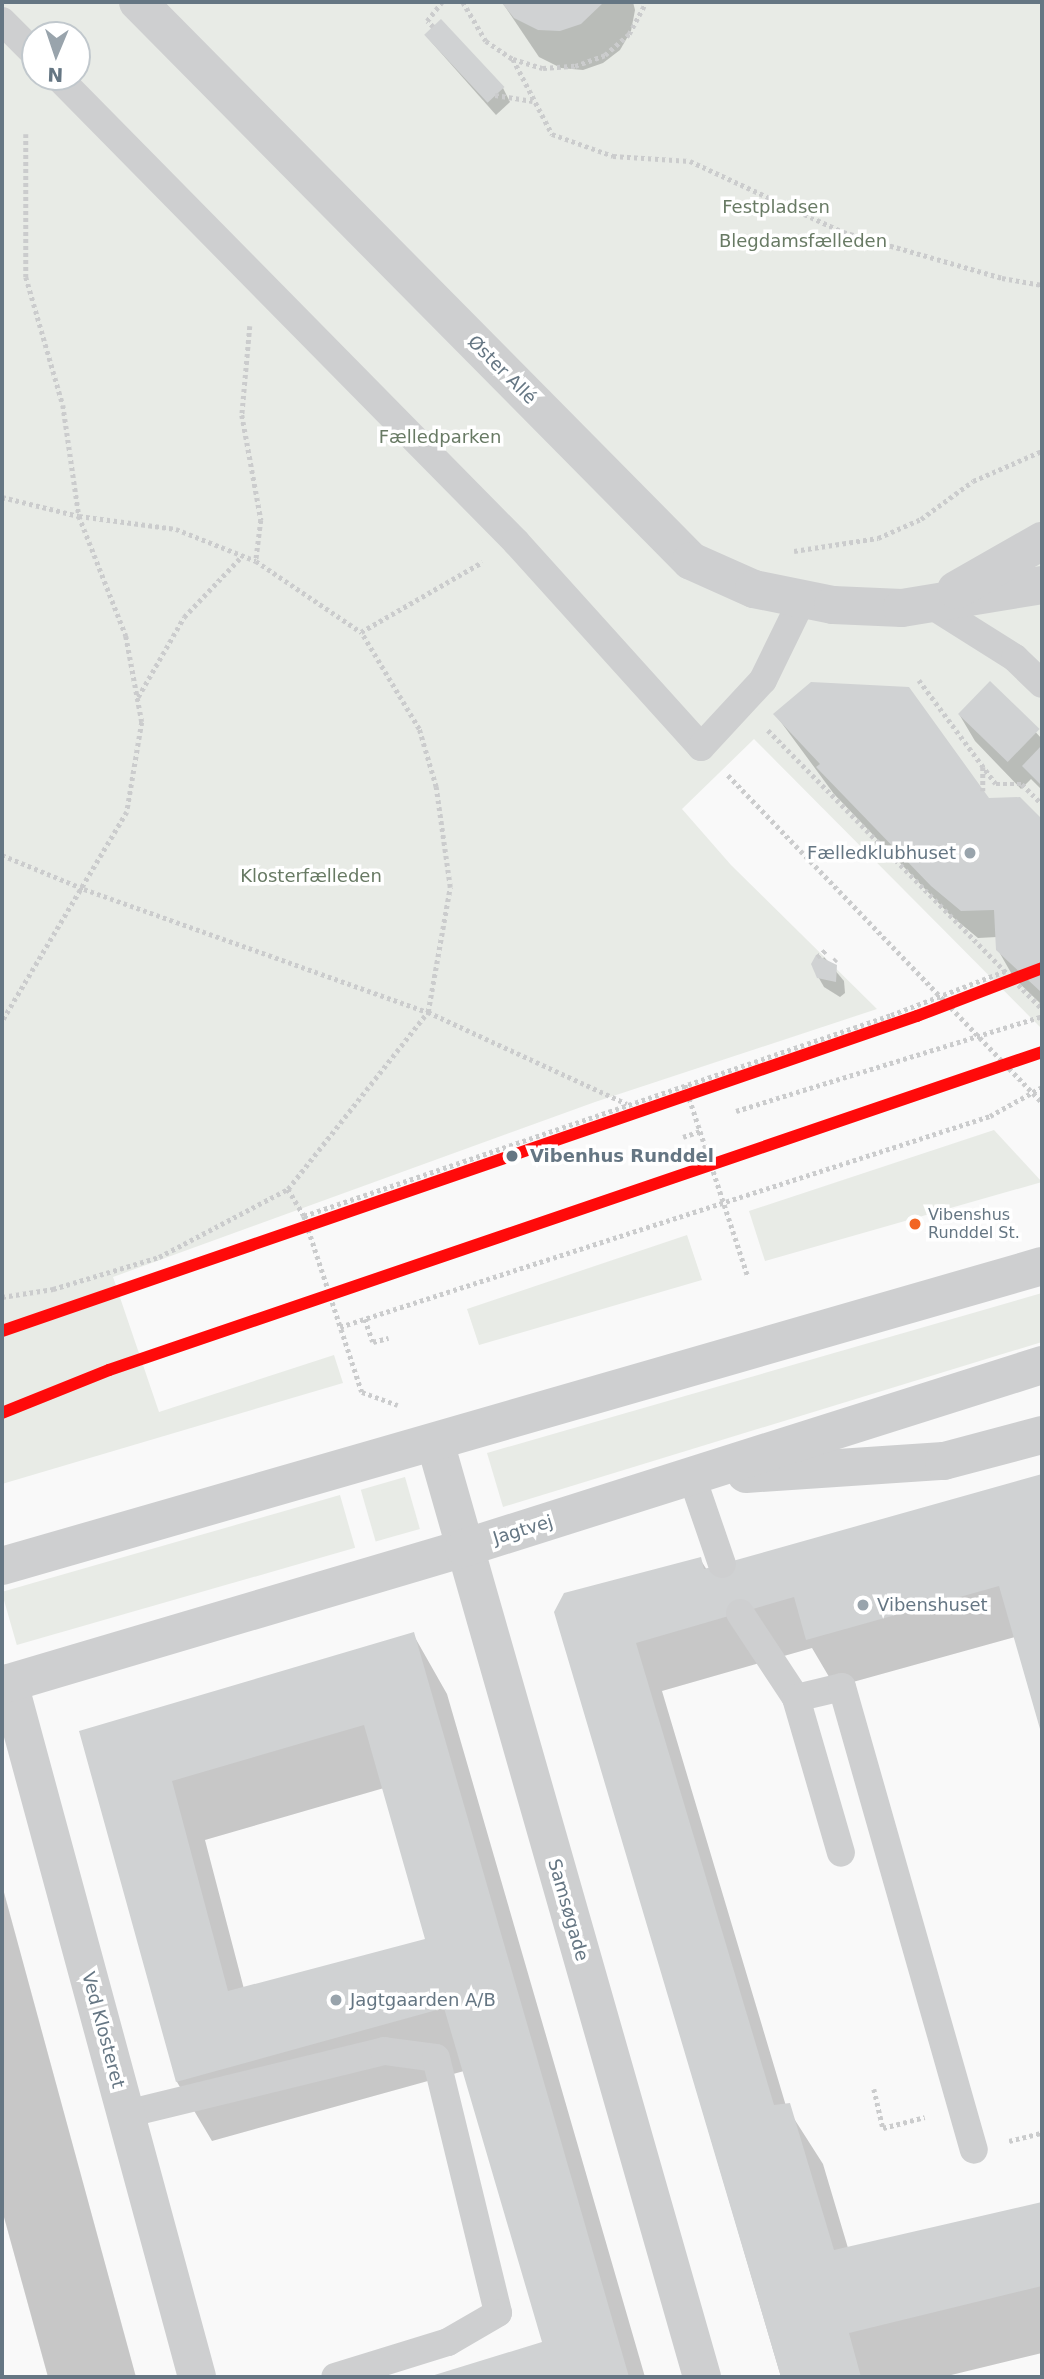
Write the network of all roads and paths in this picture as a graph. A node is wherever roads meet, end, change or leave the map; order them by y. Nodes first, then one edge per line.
1 (138, 2) edge
2 (442, 2) edge
3 (463, 2) edge
4 (646, 2) edge
5 (2, 21) edge
6 (433, 27) dead end
7 (21, 40) edge
8 (513, 60) junction
9 (72, 91) edge
10 (495, 95) dead end
11 (533, 101) junction
12 (26, 134) dead end
13 (254, 276) junction
14 (1042, 285) edge
15 (1042, 451) edge
16 (2, 497) edge
17 (79, 516) junction
18 (1042, 541) edge
19 (516, 542) junction
20 (828, 547) dead end
21 (243, 556) junction
22 (256, 561) junction
23 (1039, 584) edge
24 (801, 602) junction
25 (931, 605) junction
26 (361, 632) junction
27 (919, 680) dead end
28 (1042, 684) edge
29 (138, 698) junction
30 (741, 704) junction
31 (701, 747) junction
32 (984, 766) junction
33 (984, 791) dead end
34 (1042, 804) edge
35 (2, 855) edge
36 (84, 889) junction
37 (826, 950) dead end
38 (817, 957) dead end
39 (1004, 971) junction
40 (941, 997) junction
41 (1042, 1009) edge
42 (428, 1012) junction
43 (1042, 1016) edge
44 (2, 1022) edge
45 (980, 1037) junction
46 (685, 1085) junction
47 (1042, 1087) edge
48 (1035, 1094) junction
49 (1042, 1102) edge
50 (627, 1104) junction
51 (736, 1111) dead end
52 (700, 1131) junction
53 (683, 1137) dead end
54 (288, 1189) junction
55 (723, 1201) junction
56 (304, 1216) junction
57 (1042, 1266) edge
58 (748, 1277) dead end
59 (2, 1297) edge
60 (365, 1318) junction
61 (340, 1327) junction
62 (388, 1338) dead end
63 (1042, 1365) edge
64 (1042, 1435) edge
65 (435, 1442) junction
66 (692, 1477) junction
67 (464, 1548) junction
68 (722, 1564) dead end
69 (2, 1566) edge
70 (740, 1613) dead end
71 (6, 1684) edge
72 (796, 1698) junction
73 (842, 1853) dead end
74 (874, 2089) dead end
75 (963, 2107) junction
76 (126, 2114) junction
77 (974, 2150) dead end
78 (197, 2377) edge
79 (335, 2377) edge
80 (702, 2377) edge

1 - 24 street, Øster Allé
2 - 6 path
3 - 8 path
4 - 8 path
5 - 7 lane
8 - 11 path
9 - 13 lane
10 - 11 path
11 - 14 path
12 - 17 path
13 - 19 lane
13 - 22 path
15 - 20 path
16 - 17 path
17 - 21 path
17 - 29 path
18 - 25 street, Øster Allé
19 - 26 path
19 - 31 lane
21 - 22 path
21 - 29 path
22 - 26 path
23 - 25 street, Øster Allé
24 - 25 street, Øster Allé
24 - 30 lane
25 - 28 lane
26 - 42 path
27 - 32 path
29 - 36 path
30 - 31 lane
30 - 39 path
31 - 40 path
32 - 33 path
32 - 34 path
35 - 36 path
36 - 42 path
36 - 44 path
37 - 38 path
39 - 40 path
39 - 41 path
40 - 45 path
40 - 46 path
42 - 50 path
42 - 54 path
43 - 45 path
45 - 48 path
45 - 51 path
46 - 50 path
46 - 52 path
47 - 48 path
48 - 49 path
48 - 55 path
50 - 56 path
52 - 53 path
52 - 55 path
54 - 56 path
54 - 59 path
55 - 58 path
55 - 60 path
56 - 61 path
57 - 65 street
60 - 61 path
60 - 62 path
61 - 65 path
63 - 66 street, Jagtvej
64 - 66 street
65 - 67 street, Samsøgade
65 - 69 street
66 - 67 street, Jagtvej
66 - 68 lane
67 - 71 street, Jagtvej
67 - 80 street, Samsøgade
70 - 72 lane
71 - 76 street, Ved Klosteret
72 - 73 lane
72 - 75 lane
74 - 75 path
75 - 77 lane
76 - 78 street, Ved Klosteret
76 - 79 lane

